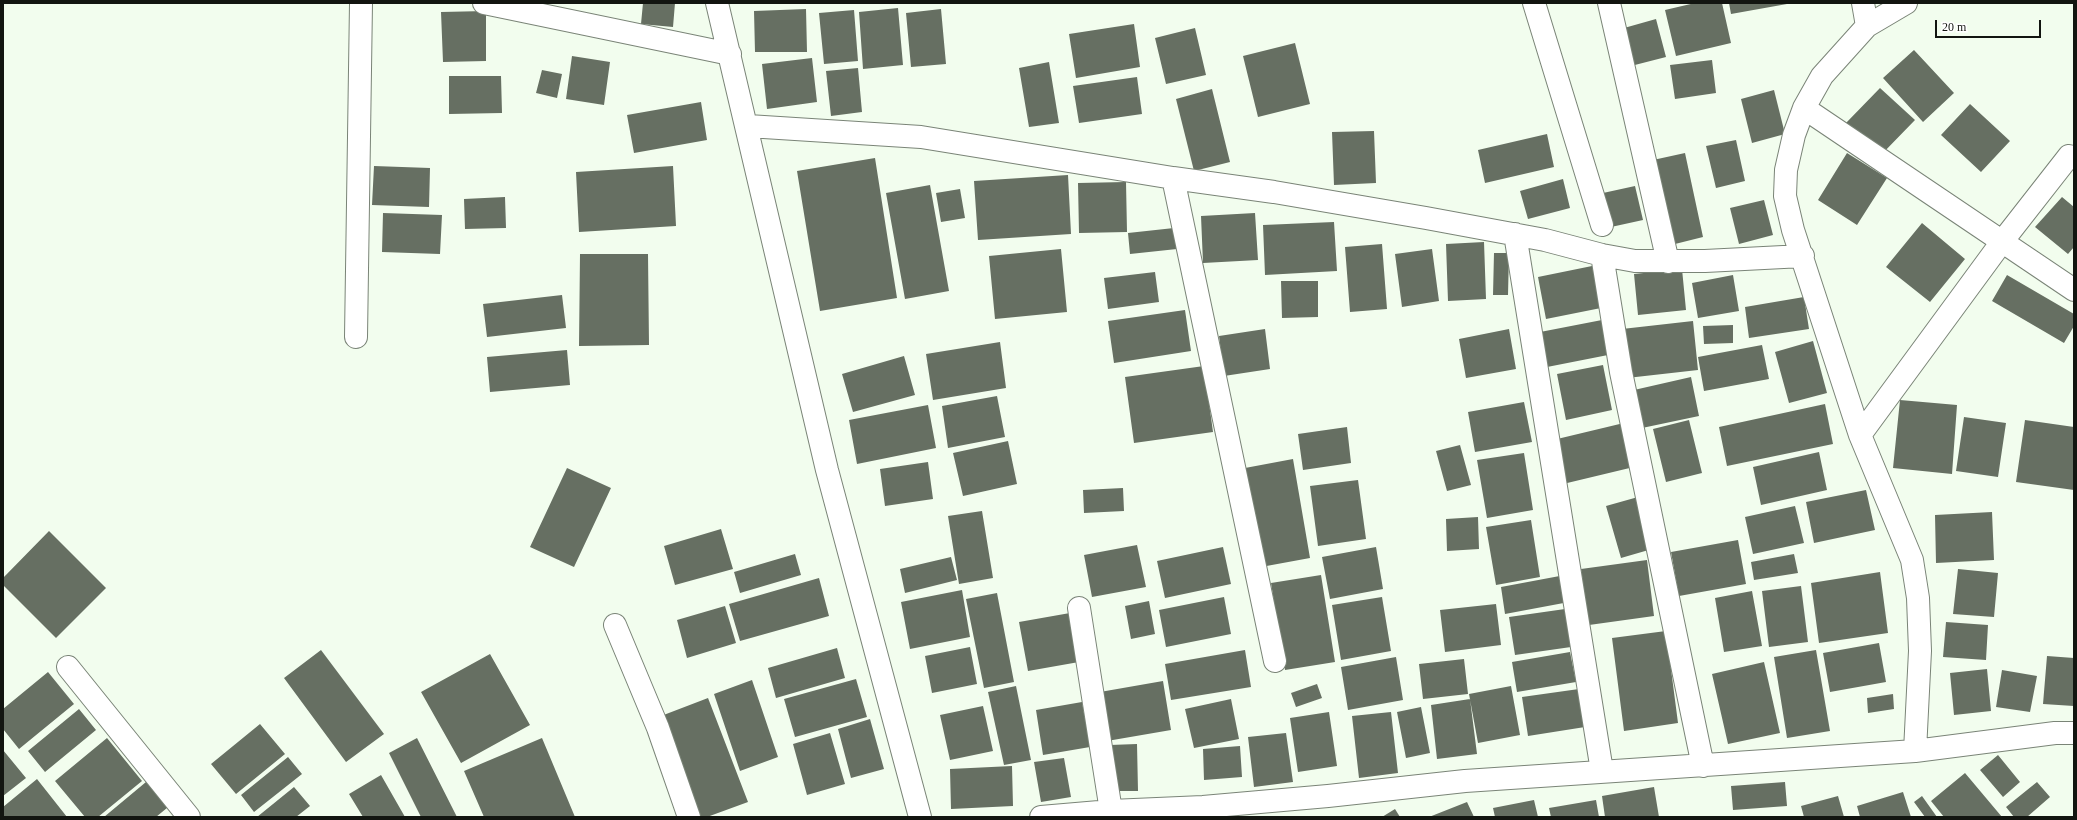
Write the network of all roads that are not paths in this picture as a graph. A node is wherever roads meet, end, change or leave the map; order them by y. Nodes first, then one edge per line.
1 (361, 3) edge
2 (484, 3) edge
3 (717, 3) edge
4 (1534, 3) edge
5 (1609, 3) edge
6 (1863, 3) edge
7 (1906, 3) edge
8 (508, 6) edge
9 (1867, 26) junction
10 (730, 54) junction
11 (1804, 108) junction
12 (748, 126) junction
13 (2069, 156) dead end
14 (1173, 178) junction
15 (1602, 225) dead end
16 (1515, 234) junction
17 (2001, 243) junction
18 (1602, 255) junction
19 (1803, 256) junction
20 (1668, 262) junction
21 (2074, 290) edge
22 (356, 338) dead end
23 (1860, 435) junction
24 (1079, 608) dead end
25 (615, 625) dead end
26 (1275, 661) dead end
27 (68, 667) dead end
28 (2074, 733) edge
29 (1914, 751) junction
30 (1703, 766) junction
31 (1602, 771) junction
32 (1111, 810) junction
33 (1208, 812) edge
34 (189, 817) edge
35 (689, 817) edge
36 (920, 817) edge
37 (1041, 817) edge

1 - 22 street
2 - 8 street
3 - 10 street
4 - 15 street
5 - 20 street
6 - 9 street
7 - 9 street
8 - 10 street
9 - 11 street
10 - 12 street
11 - 17 street
11 - 19 street
12 - 14 street
12 - 36 street
13 - 17 street
14 - 16 street
14 - 26 street
16 - 18 street
16 - 31 street
17 - 21 street
17 - 23 street
18 - 20 street
18 - 30 street
19 - 20 street
19 - 23 street
23 - 29 street
24 - 32 street
25 - 35 street
27 - 34 street
28 - 29 street
29 - 30 street
30 - 31 street
31 - 33 street
32 - 33 street
32 - 37 street

